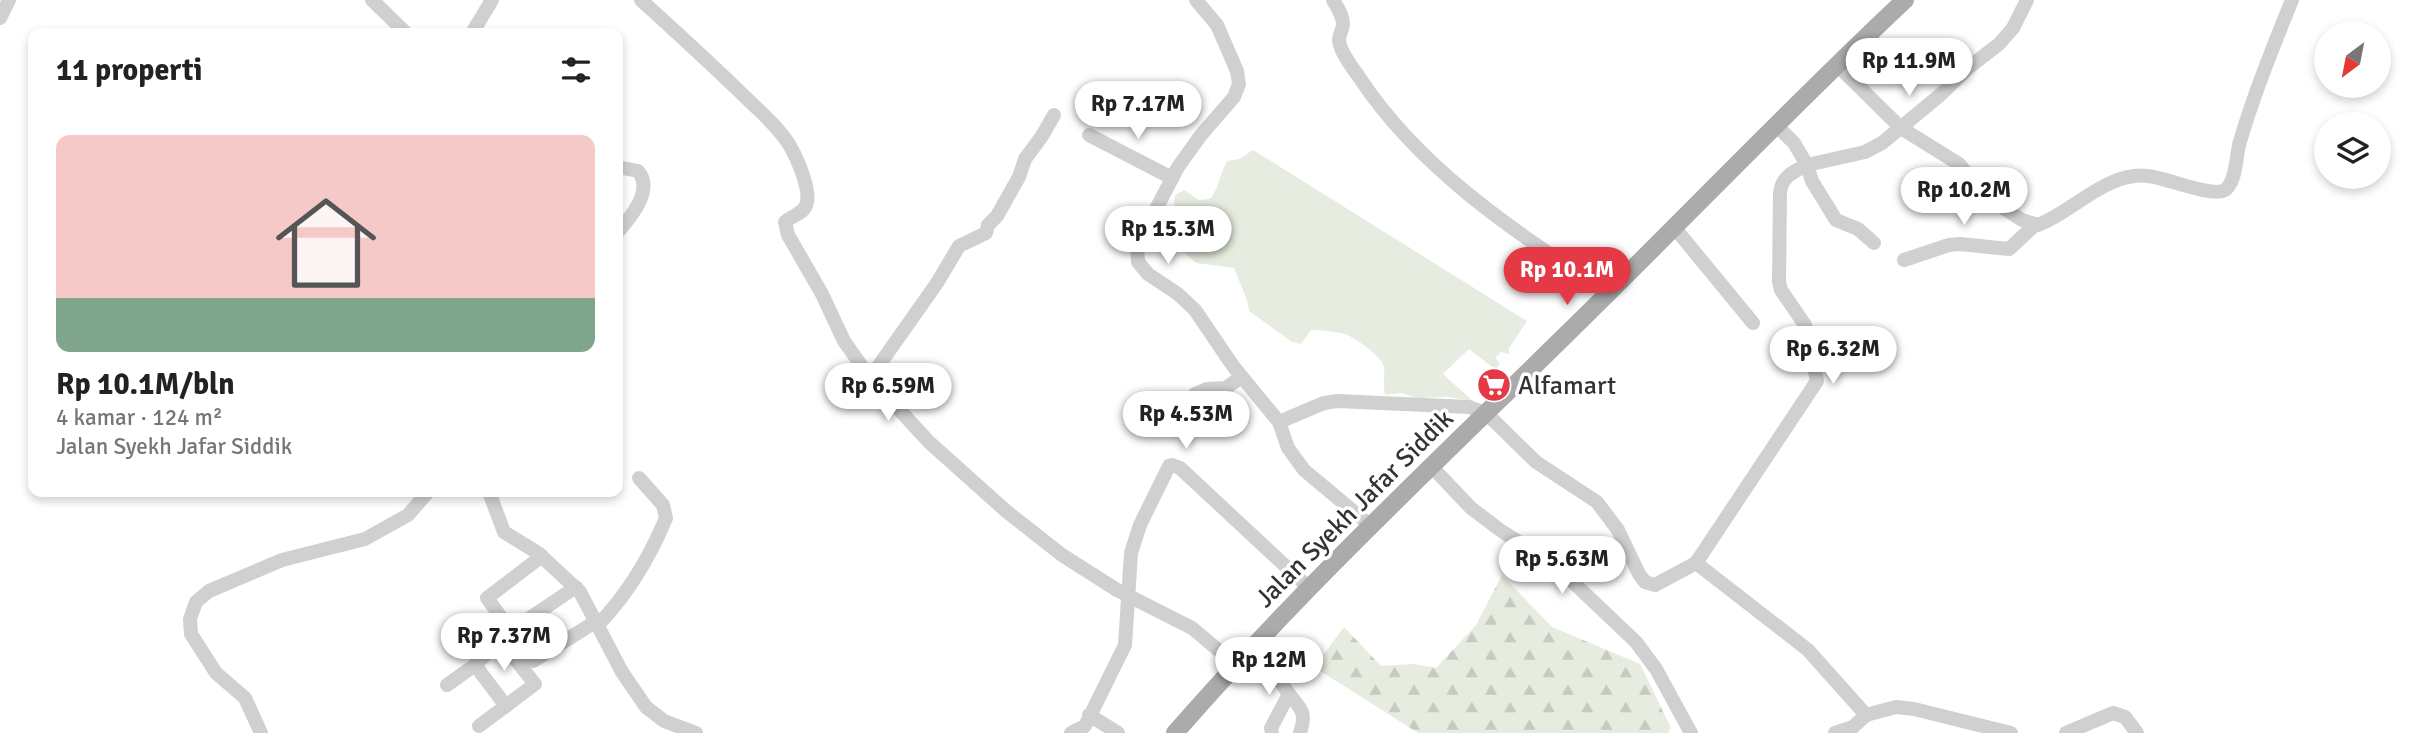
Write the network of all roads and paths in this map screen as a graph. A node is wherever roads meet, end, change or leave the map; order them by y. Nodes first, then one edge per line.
1 (9, 0) edge
2 (372, 0) edge
3 (492, 0) edge
4 (1196, 0) edge
5 (1333, 0) edge
6 (1905, 0) edge
7 (2027, 0) edge
8 (2292, 0) edge
9 (647, 2) edge
10 (0, 19) edge
11 (401, 28) edge
12 (475, 28) edge
13 (1836, 64) junction
14 (1054, 115) dead end
15 (1776, 125) junction
16 (1901, 128) junction
17 (1089, 135) dead end
18 (1807, 165) junction
19 (623, 168) edge
20 (1172, 178) junction
21 (2035, 225) junction
22 (623, 226) edge
23 (1674, 227) junction
24 (1874, 243) dead end
25 (1904, 260) dead end
26 (1608, 293) junction
27 (1753, 323) dead end
28 (1241, 377) junction
29 (870, 378) junction
30 (1486, 413) junction
31 (1182, 417) dead end
32 (1279, 422) junction
33 (1432, 467) junction
34 (639, 478) dead end
35 (424, 497) edge
36 (491, 497) edge
37 (1371, 526) junction
38 (542, 556) junction
39 (1696, 563) junction
40 (576, 587) junction
41 (1309, 588) junction
42 (1128, 596) junction
43 (596, 624) junction
44 (506, 635) junction
45 (1252, 647) junction
46 (1235, 664) junction
47 (475, 665) junction
48 (447, 685) dead end
49 (1289, 694) junction
50 (506, 706) junction
51 (1089, 715) junction
52 (1866, 715) junction
53 (479, 726) dead end
54 (261, 733) edge
55 (696, 733) edge
56 (1071, 733) edge
57 (1118, 733) edge
58 (1175, 733) edge
59 (1272, 733) edge
60 (1300, 733) edge
61 (1691, 733) edge
62 (1835, 733) edge
63 (2011, 733) edge
64 (2066, 733) edge
65 (2137, 733) edge

1 - 10 street
2 - 11 street
3 - 12 street
4 - 20 street
5 - 26 street
6 - 13 main road, Jalan Syekh Jafar Siddik
7 - 16 street
8 - 21 street
9 - 29 street
13 - 15 main road, Jalan Syekh Jafar Siddik
13 - 16 street
14 - 29 street
15 - 18 street
15 - 23 main road, Jalan Syekh Jafar Siddik
16 - 18 street
16 - 21 street
17 - 20 street
18 - 24 street
18 - 39 street
19 - 22 street
20 - 28 street
21 - 25 street
23 - 26 main road, Jalan Syekh Jafar Siddik
23 - 27 street
26 - 30 main road, Jalan Syekh Jafar Siddik
28 - 31 street
28 - 32 street
29 - 42 street
30 - 32 street
30 - 33 main road, Jalan Syekh Jafar Siddik
30 - 39 street
32 - 37 street
33 - 37 main road, Jalan Syekh Jafar Siddik
33 - 61 street
34 - 43 street
35 - 54 street
36 - 38 street
37 - 41 main road, Jalan Syekh Jafar Siddik
38 - 40 street
38 - 44 street
39 - 52 street
40 - 43 street
40 - 44 street
41 - 42 street
41 - 45 main road, Jalan Syekh Jafar Siddik
42 - 46 street
42 - 51 street
43 - 44 street
43 - 55 street
44 - 47 street
44 - 50 street
45 - 46 main road, Jalan Syekh Jafar Siddik
45 - 49 street
46 - 58 main road, Jalan Syekh Jafar Siddik
47 - 48 street
47 - 50 street
49 - 59 street
49 - 60 street
50 - 53 street
51 - 56 street
51 - 57 street
52 - 62 street
52 - 63 street
64 - 65 street

